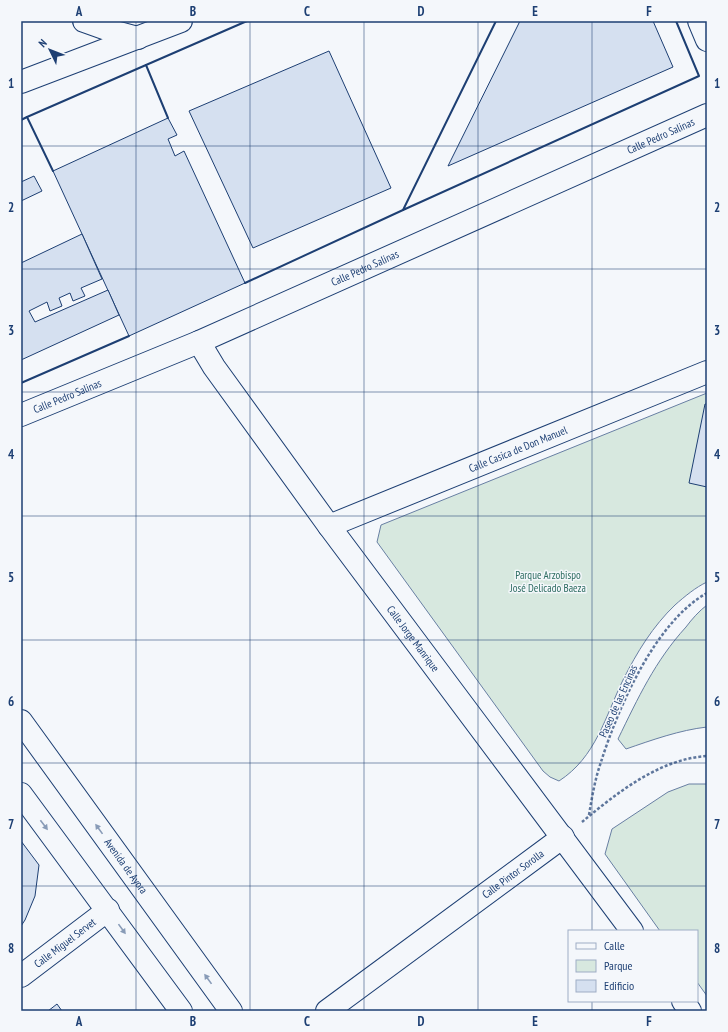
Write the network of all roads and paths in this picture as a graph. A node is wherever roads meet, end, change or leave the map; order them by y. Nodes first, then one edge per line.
1 (84, 21) edge
2 (180, 21) edge
3 (699, 21) edge
4 (138, 38) junction
5 (707, 40) edge
6 (21, 82) edge
7 (707, 115) edge
8 (199, 342) junction
9 (707, 372) edge
10 (21, 415) edge
11 (329, 526) junction
12 (707, 593) edge
13 (21, 721) edge
14 (707, 756) edge
15 (21, 794) edge
16 (589, 815) junction
17 (563, 837) junction
18 (108, 910) junction
19 (631, 930) edge
20 (21, 976) edge
21 (684, 1002) edge
22 (182, 1011) edge
23 (231, 1011) edge
24 (327, 1011) edge
25 (690, 1011) edge

1 - 4 street
2 - 4 street
3 - 5 street
4 - 6 street
7 - 8 street, Calle Pedro Salinas
8 - 10 street, Calle Pedro Salinas
8 - 11 street, Calle Jorge Manrique
9 - 11 street, Calle Casica de Don Manuel
11 - 17 street, Calle Jorge Manrique
12 - 16 path, Paseo de las Encinas
23 -> 13 street, Avenida de Ayora
14 - 16 path
15 -> 18 street
16 - 17 path
17 - 19 street, Calle Jorge Manrique
17 - 24 street, Calle Pintor Sorolla
18 - 20 street, Calle Miguel Servet
18 -> 22 street
21 - 25 street

